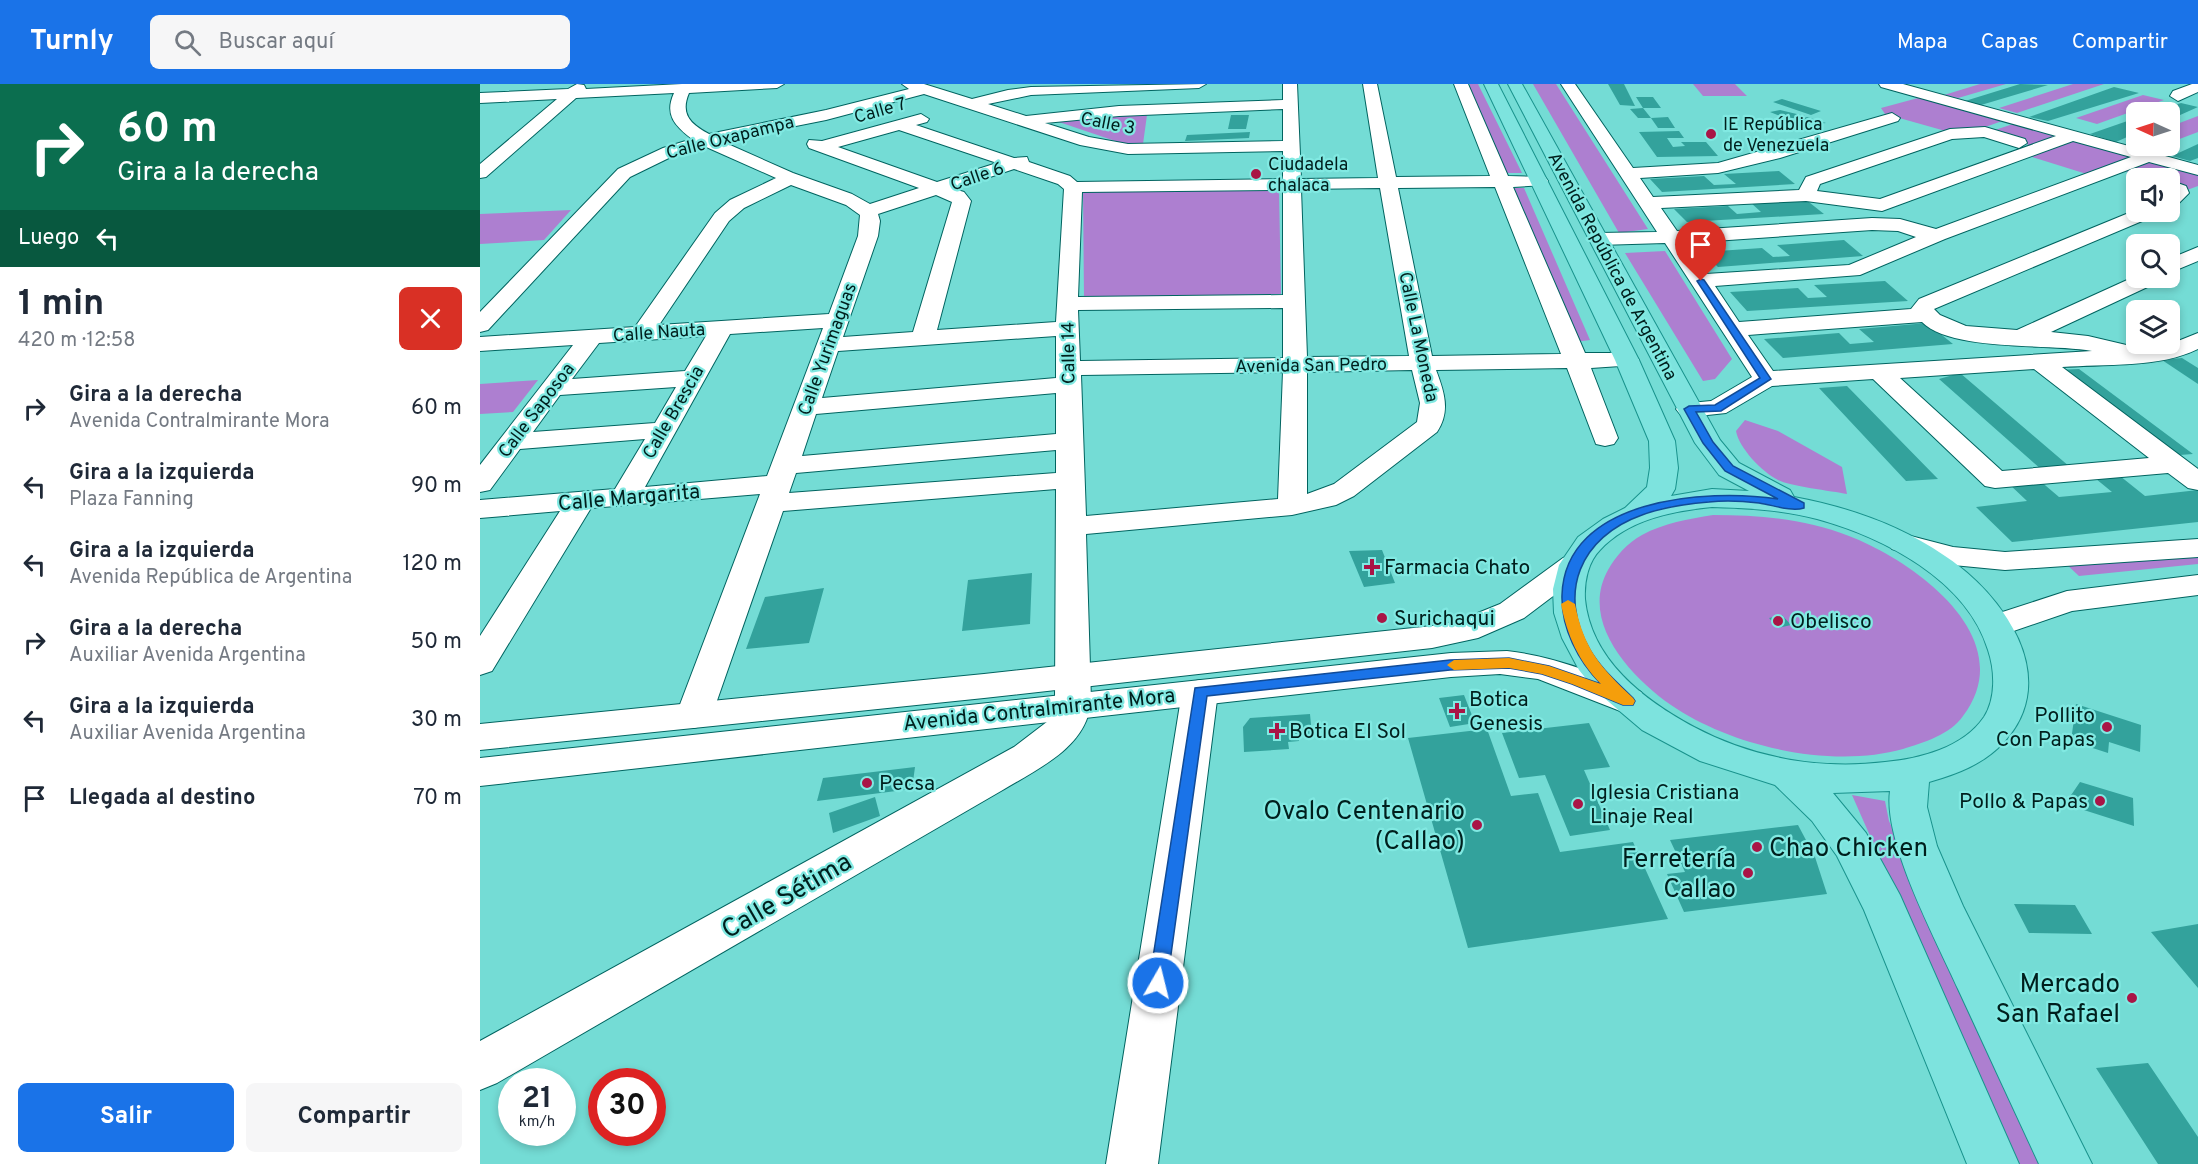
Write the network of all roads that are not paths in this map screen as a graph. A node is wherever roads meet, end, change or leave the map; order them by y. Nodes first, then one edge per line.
1 (776, 84) edge
2 (1199, 84) edge
3 (1290, 84) edge
4 (1371, 84) edge
5 (1461, 84) edge
6 (1491, 84) edge
7 (1515, 84) edge
8 (1568, 84) edge
9 (1886, 84) edge
10 (916, 86) edge
11 (1951, 87) dead end
12 (2198, 87) edge
13 (684, 88) junction
14 (579, 89) edge
15 (1923, 94) junction
16 (480, 98) edge
17 (2198, 102) edge
18 (973, 104) junction
19 (1291, 104) junction
20 (1892, 118) dead end
21 (1024, 120) junction
22 (900, 124) junction
23 (765, 127) junction
24 (2073, 135) junction
25 (705, 140) junction
26 (1086, 141) junction
27 (821, 146) junction
28 (1291, 146) junction
29 (2126, 150) edge
30 (2020, 155) junction
31 (2149, 156) joint
32 (1014, 163) junction
33 (2198, 170) edge
34 (480, 173) edge
35 (1628, 174) junction
36 (2105, 174) junction
37 (2126, 174) edge
38 (791, 178) junction
39 (1539, 181) junction
40 (1501, 182) junction
41 (1290, 183) junction
42 (1389, 183) junction
43 (1073, 187) junction
44 (936, 190) junction
45 (1806, 195) junction
46 (1648, 204) junction
47 (1882, 206) junction
48 (867, 211) junction
49 (2126, 221) edge
50 (1900, 225) junction
51 (1938, 235) junction
52 (1671, 237) junction
53 (1599, 239) junction
54 (2198, 253) edge
55 (2180, 262) edge
56 (1701, 281) junction
57 (2126, 288) edge
58 (1292, 301) junction
59 (1067, 304) junction
60 (1926, 315) junction
61 (838, 320) junction
62 (480, 325) edge
63 (722, 328) junction
64 (1067, 328) junction
65 (1732, 329) junction
66 (642, 333) junction
67 (592, 336) junction
68 (2023, 336) junction
69 (923, 338) junction
70 (2198, 340) edge
71 (480, 344) edge
72 (828, 345) junction
73 (2139, 355) junction
74 (1627, 360) junction
75 (1576, 361) junction
76 (2039, 361) junction
77 (1422, 364) junction
78 (1294, 365) junction
79 (1879, 372) junction
80 (1068, 376) junction
81 (693, 378) junction
82 (1766, 379) junction
83 (553, 388) junction
84 (806, 407) junction
85 (1689, 409) junction
86 (663, 430) junction
87 (1605, 438) dead end
88 (1069, 441) junction
89 (512, 442) junction
90 (2175, 464) junction
91 (1070, 480) junction
92 (2198, 482) edge
93 (480, 484) edge
94 (778, 484) junction
95 (625, 497) junction
96 (581, 501) junction
97 (1292, 506) junction
98 (1800, 506) junction
99 (480, 509) edge
100 (1636, 513) junction
101 (1071, 526) junction
102 (1903, 543) junction
103 (2198, 548) edge
104 (1575, 565) junction
105 (2198, 585) edge
106 (1996, 626) junction
107 (480, 663) edge
108 (1073, 690) junction
109 (1200, 692) junction
110 (1628, 701) junction
111 (694, 715) junction
112 (480, 737) edge
113 (480, 772) edge
114 (1786, 773) junction
115 (1911, 774) junction
116 (480, 1068) edge
117 (1132, 1164) edge
118 (1993, 1164) edge
119 (2066, 1164) edge

1 - 13 street
2 - 18 street, Calle 7
3 - 19 street
4 - 42 street, Calle La Moneda
5 - 40 street
6 - 39 main road, Avenida República de Argentina
7 - 53 main road, Avenida República de Argentina
8 - 35 street
9 - 15 street
10 - 18 street, Calle 3
10 - 23 street, Calle Oxapampa
11 - 15 street
12 - 17 street
13 - 14 street
13 - 25 street
14 - 16 street
14 - 34 street
15 - 24 street
18 - 21 street, Calle 3
18 - 22 street, Calle 7
19 - 21 street
19 - 28 street
20 - 35 street
21 - 26 street, Calle 3
22 - 27 street, Calle 7
22 - 32 street
23 - 25 street, Calle Oxapampa
23 - 27 street
24 - 29 street
24 - 30 street
25 - 38 street
25 - 62 street, Calle Oxapampa
26 - 28 street, Calle 3
26 - 32 street, Calle 6
27 - 44 street
28 - 41 street
30 - 45 street
30 - 47 street
31 - 33 street
31 - 36 street
32 - 43 street
32 - 44 street, Calle 6
35 - 46 street
36 - 37 street
36 - 51 street
38 - 48 street
38 - 66 street
39 - 40 street
39 - 74 main road, Avenida República de Argentina
40 - 42 street
40 - 75 street
41 - 42 street
41 - 43 street
41 - 58 street
42 - 77 street, Calle La Moneda
43 - 59 street, Calle 14
44 - 48 street, Calle 6
44 - 69 street
45 - 46 street
45 - 47 street
46 - 52 street
47 - 50 street
48 - 61 street, Calle Yurimaguas
49 - 60 street
50 - 51 street
50 - 52 street
51 - 56 street
52 - 53 street
52 - 56 street
53 - 85 main road, Avenida República de Argentina
54 - 55 street
56 - 65 street
57 - 68 street
58 - 59 street
58 - 78 street
59 - 64 street, Calle 14
60 - 65 street
60 - 68 street
61 - 63 street, Calle Nauta
61 - 72 street, Calle Yurimaguas
63 - 66 street, Calle Nauta
63 - 81 street, Calle Brescia
64 - 69 street
64 - 80 street, Calle 14
65 - 82 street
66 - 67 street, Calle Nauta
67 - 71 street, Calle Nauta
67 - 83 street, Calle Saposoa
68 - 73 street
69 - 72 street
70 - 73 street
72 - 84 street, Calle Yurimaguas
73 - 76 street
74 - 75 street, Avenida San Pedro
74 - 100 main road, Avenida República de Argentina
75 - 77 street, Avenida San Pedro
75 - 87 street
76 - 79 street
76 - 90 street
77 - 78 street, Avenida San Pedro
77 - 97 street, Calle La Moneda
78 - 80 street, Avenida San Pedro
78 - 97 street
79 - 82 street
79 - 90 street
80 - 84 street, Avenida San Pedro
80 - 88 street, Calle 14
81 - 83 street
81 - 86 street, Calle Brescia
82 - 85 street
83 - 89 street, Calle Saposoa
84 - 94 street, Calle Yurimaguas
85 - 98 main road, Avenida República de Argentina
86 - 89 street
86 - 95 street, Calle Brescia
88 - 91 street, Calle 14
88 - 94 street
89 - 93 street, Calle Saposoa
90 - 92 street
91 - 94 street
91 - 101 street, Calle 14
94 - 95 street, Calle Margarita
94 - 111 street, Calle Yurimaguas
95 - 96 street, Calle Margarita
96 - 99 street, Calle Margarita
96 - 107 street
97 - 101 street, Calle La Moneda
98 - 100 main road
98 - 102 main road
100 - 104 main road
101 - 108 street, Calle 14
102 - 103 street
102 - 106 main road
104 - 108 street, Avenida Contralmirante Mora
104 - 110 main road
105 - 106 street
106 - 115 main road
108 - 109 street, Avenida Contralmirante Mora
108 - 111 street, Avenida Contralmirante Mora
108 - 113 street, Avenida Contralmirante Mora
108 - 116 street, Calle Sétima
109 - 110 street, Avenida Contralmirante Mora
109 - 117 street
110 - 114 main road
111 - 112 street, Avenida Contralmirante Mora
114 - 115 main road
114 - 118 main road
115 - 119 main road

